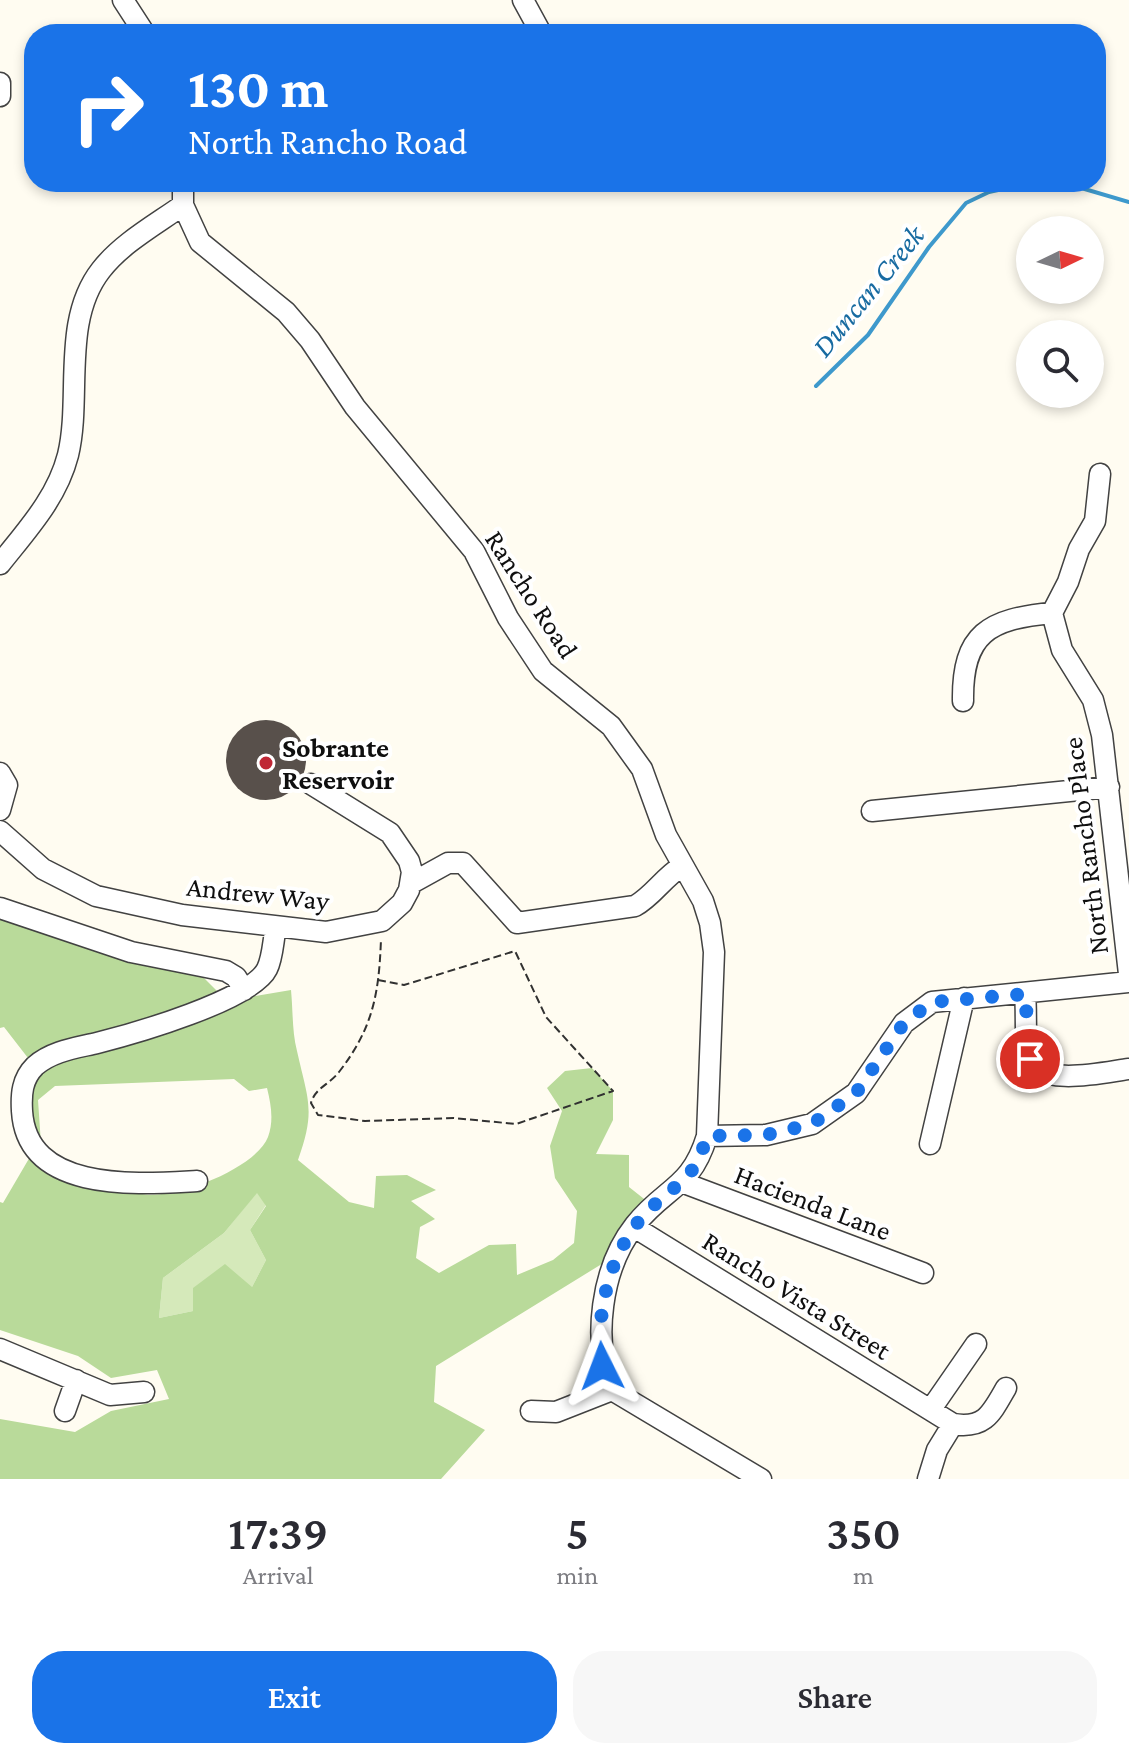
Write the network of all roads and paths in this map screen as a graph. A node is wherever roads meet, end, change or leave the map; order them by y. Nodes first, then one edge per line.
1 (123, 0) edge
2 (523, 0) edge
3 (139, 24) edge
4 (536, 24) edge
5 (0, 83) edge
6 (0, 96) edge
7 (183, 192) edge
8 (183, 205) junction
9 (1100, 474) dead end
10 (0, 564) edge
11 (1052, 613) junction
12 (963, 701) dead end
13 (0, 773) edge
14 (311, 784) dead end
15 (1109, 787) junction
16 (0, 810) edge
17 (872, 811) dead end
18 (0, 831) edge
19 (682, 866) junction
20 (410, 884) junction
21 (0, 908) edge
22 (382, 921) junction
23 (276, 927) junction
24 (1129, 974) edge
25 (378, 980) junction
26 (1129, 982) edge
27 (244, 990) junction
28 (1025, 994) junction
29 (964, 998) junction
30 (1129, 1069) edge
31 (707, 1136) junction
32 (930, 1144) dead end
33 (197, 1181) dead end
34 (684, 1183) junction
35 (634, 1227) junction
36 (923, 1273) dead end
37 (976, 1344) dead end
38 (0, 1349) edge
39 (76, 1380) junction
40 (1006, 1388) dead end
41 (612, 1390) junction
42 (144, 1392) dead end
43 (931, 1409) junction
44 (65, 1411) dead end
45 (531, 1411) dead end
46 (953, 1424) junction
47 (761, 1479) edge
48 (928, 1479) edge

1 - 3 street
2 - 4 street
5 - 6 street
7 - 8 street, Rancho Road
8 - 10 street
8 - 19 street, Rancho Road
9 - 11 street
11 - 12 street
11 - 15 street, North Rancho Place
13 - 16 street
14 - 20 street
15 - 17 street
15 - 24 street, North Rancho Place
18 - 23 street, Andrew Way
19 - 20 street
19 - 31 street, Rancho Road
20 - 22 street
21 - 27 street
22 - 23 street, Andrew Way
22 - 25 path
23 - 27 street
25 - 25 path
26 - 28 street
27 - 33 street
28 - 29 street
28 - 30 street
29 - 31 street
29 - 32 street
31 - 34 street
34 - 35 street
34 - 36 street, Hacienda Lane
35 - 41 street
35 - 43 street, Rancho Vista Street
37 - 43 street
38 - 39 street
39 - 42 street
39 - 44 street
40 - 46 street
41 - 45 street
41 - 47 street
43 - 46 street, Rancho Vista Street
46 - 48 street

